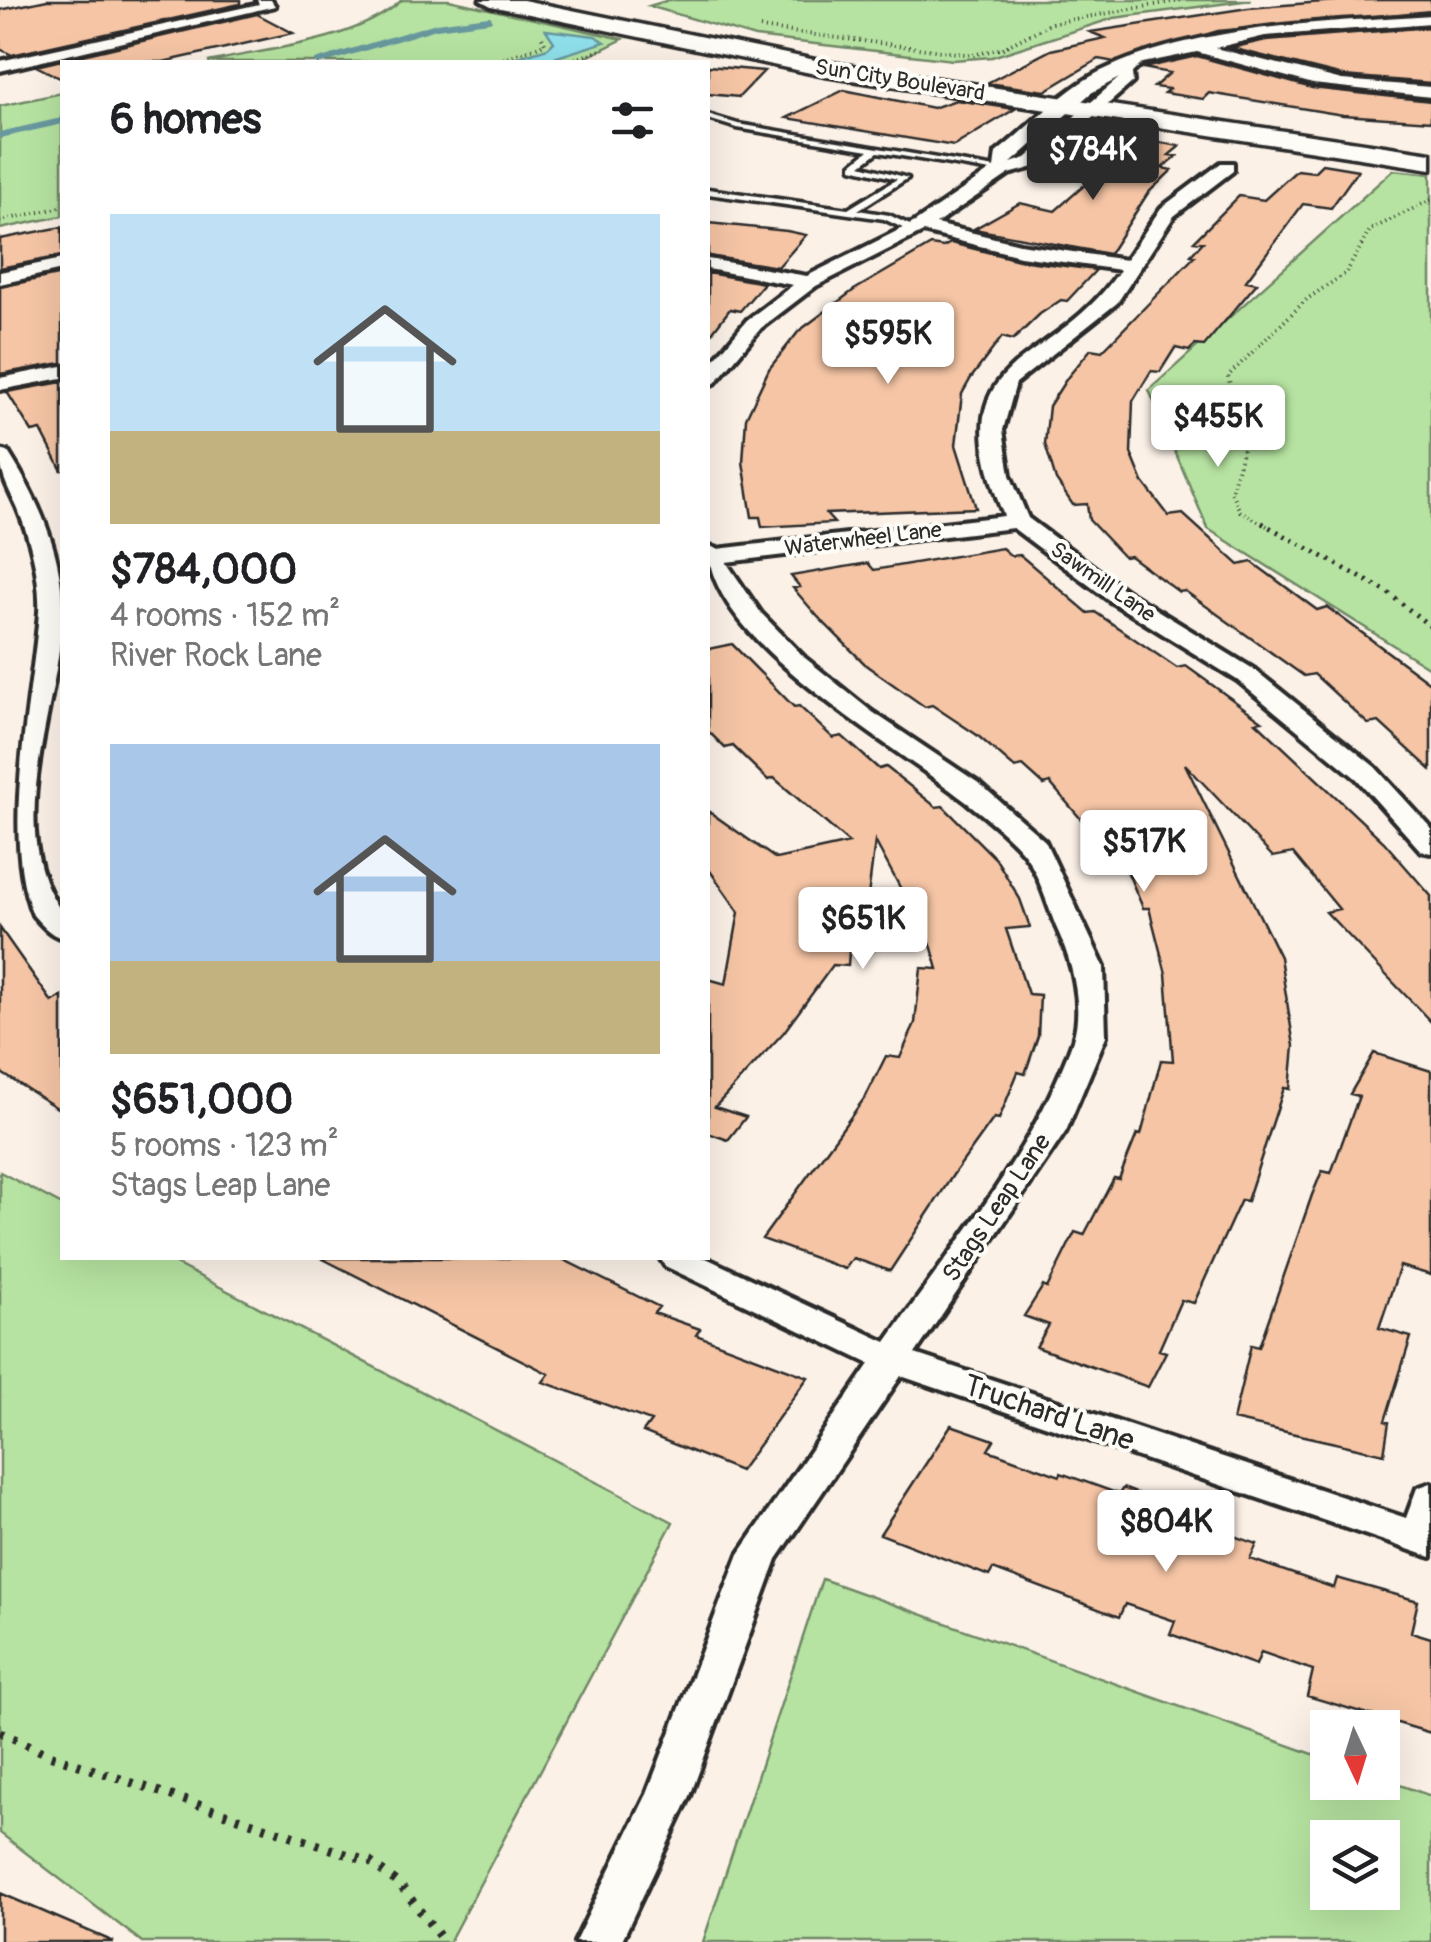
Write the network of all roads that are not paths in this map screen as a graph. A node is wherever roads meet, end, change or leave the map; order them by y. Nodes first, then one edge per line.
1 (264, 0) edge
2 (491, 0) edge
3 (537, 0) edge
4 (1431, 19) edge
5 (1196, 46) junction
6 (0, 66) edge
7 (1124, 72) junction
8 (1431, 92) edge
9 (1086, 103) junction
10 (710, 117) edge
11 (876, 149) junction
12 (1431, 150) edge
13 (1431, 162) edge
14 (1228, 167) dead end
15 (1004, 170) junction
16 (710, 192) edge
17 (849, 212) junction
18 (917, 228) junction
19 (60, 264) edge
20 (710, 264) edge
21 (1130, 266) junction
22 (0, 278) edge
23 (809, 282) junction
24 (60, 372) edge
25 (710, 372) edge
26 (0, 384) edge
27 (0, 457) edge
28 (1018, 521) junction
29 (710, 556) edge
30 (710, 559) edge
31 (56, 610) edge
32 (1431, 844) edge
33 (60, 927) edge
34 (681, 1260) edge
35 (893, 1360) junction
36 (1431, 1498) edge
37 (1425, 1540) edge
38 (598, 1942) edge

1 - 6 street
2 - 9 street, Sun City Boulevard
3 - 9 street, Sun City Boulevard
4 - 5 street
5 - 7 street
5 - 8 street
7 - 9 street
7 - 9 street
9 - 12 street, Sun City Boulevard
9 - 13 street, Sun City Boulevard
9 - 15 street
9 - 15 street
10 - 11 lane
11 - 15 lane
11 - 17 lane
14 - 21 street
15 - 18 street
16 - 17 lane
17 - 18 lane
18 - 21 street
18 - 23 street
19 - 22 street
20 - 23 street
21 - 28 street
23 - 25 street
24 - 26 street
27 - 31 street
28 - 29 street, Waterwheel Lane
28 - 32 street, Sawmill Lane
30 - 35 street, Stags Leap Lane
31 - 33 street
34 - 35 street, Truchard Lane
35 - 37 street, Truchard Lane
35 - 38 street, Stags Leap Lane
36 - 37 street

